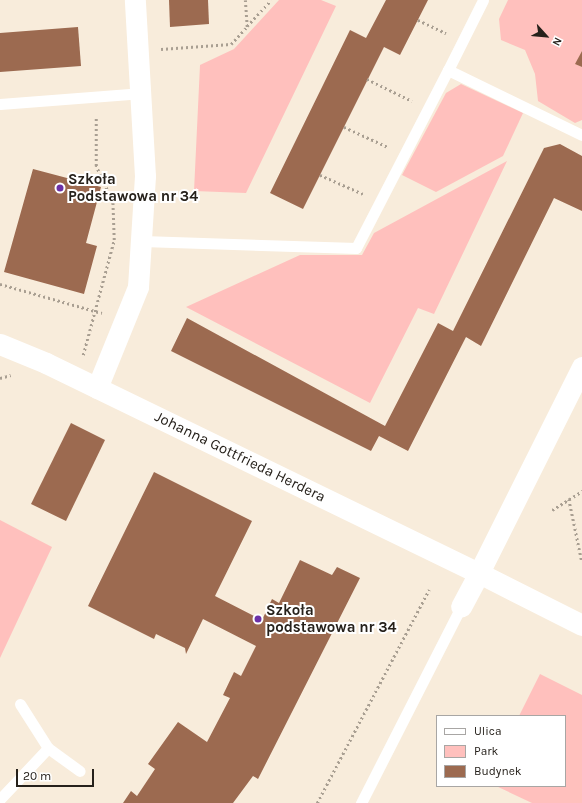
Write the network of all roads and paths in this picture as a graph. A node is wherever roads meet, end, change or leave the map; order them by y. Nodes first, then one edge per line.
1 (135, 0) edge
2 (245, 0) edge
3 (271, 0) edge
4 (483, 0) edge
5 (418, 20) dead end
6 (247, 27) junction
7 (463, 41) junction
8 (155, 50) dead end
9 (448, 70) junction
10 (367, 79) dead end
11 (143, 93) junction
12 (0, 104) edge
13 (428, 108) junction
14 (96, 112) dead end
15 (344, 127) dead end
16 (582, 135) edge
17 (404, 155) junction
18 (320, 175) dead end
19 (380, 202) junction
20 (142, 241) junction
21 (0, 284) edge
22 (95, 311) junction
23 (109, 315) dead end
24 (0, 344) edge
25 (90, 353) dead end
26 (76, 355) dead end
27 (82, 357) junction
28 (582, 367) edge
29 (97, 388) junction
30 (582, 491) edge
31 (569, 499) junction
32 (552, 510) dead end
33 (582, 562) edge
34 (479, 573) junction
35 (429, 590) dead end
36 (461, 607) joint
37 (582, 625) edge
38 (20, 704) dead end
39 (48, 748) junction
40 (80, 770) dead end
41 (0, 799) edge
42 (317, 803) edge
43 (361, 803) edge

1 - 11 street
2 - 6 path
3 - 6 path
4 - 7 lane
5 - 7 path
6 - 8 path
7 - 9 lane
9 - 13 lane
9 - 16 lane
10 - 13 path
11 - 12 lane
11 - 20 street
13 - 17 lane
14 - 22 path
15 - 17 path
17 - 19 lane
18 - 19 path
19 - 20 lane
20 - 29 street
21 - 22 path
22 - 23 path
22 - 27 path
24 - 29 street, Johanna Gottfrieda Herdera
25 - 27 path
26 - 27 path
28 - 34 street
29 - 34 street, Johanna Gottfrieda Herdera
30 - 31 path
31 - 32 path
31 - 33 path
34 - 36 street
34 - 37 street, Johanna Gottfrieda Herdera
35 - 42 path
36 - 43 lane
38 - 39 lane
39 - 40 lane
39 - 41 lane

